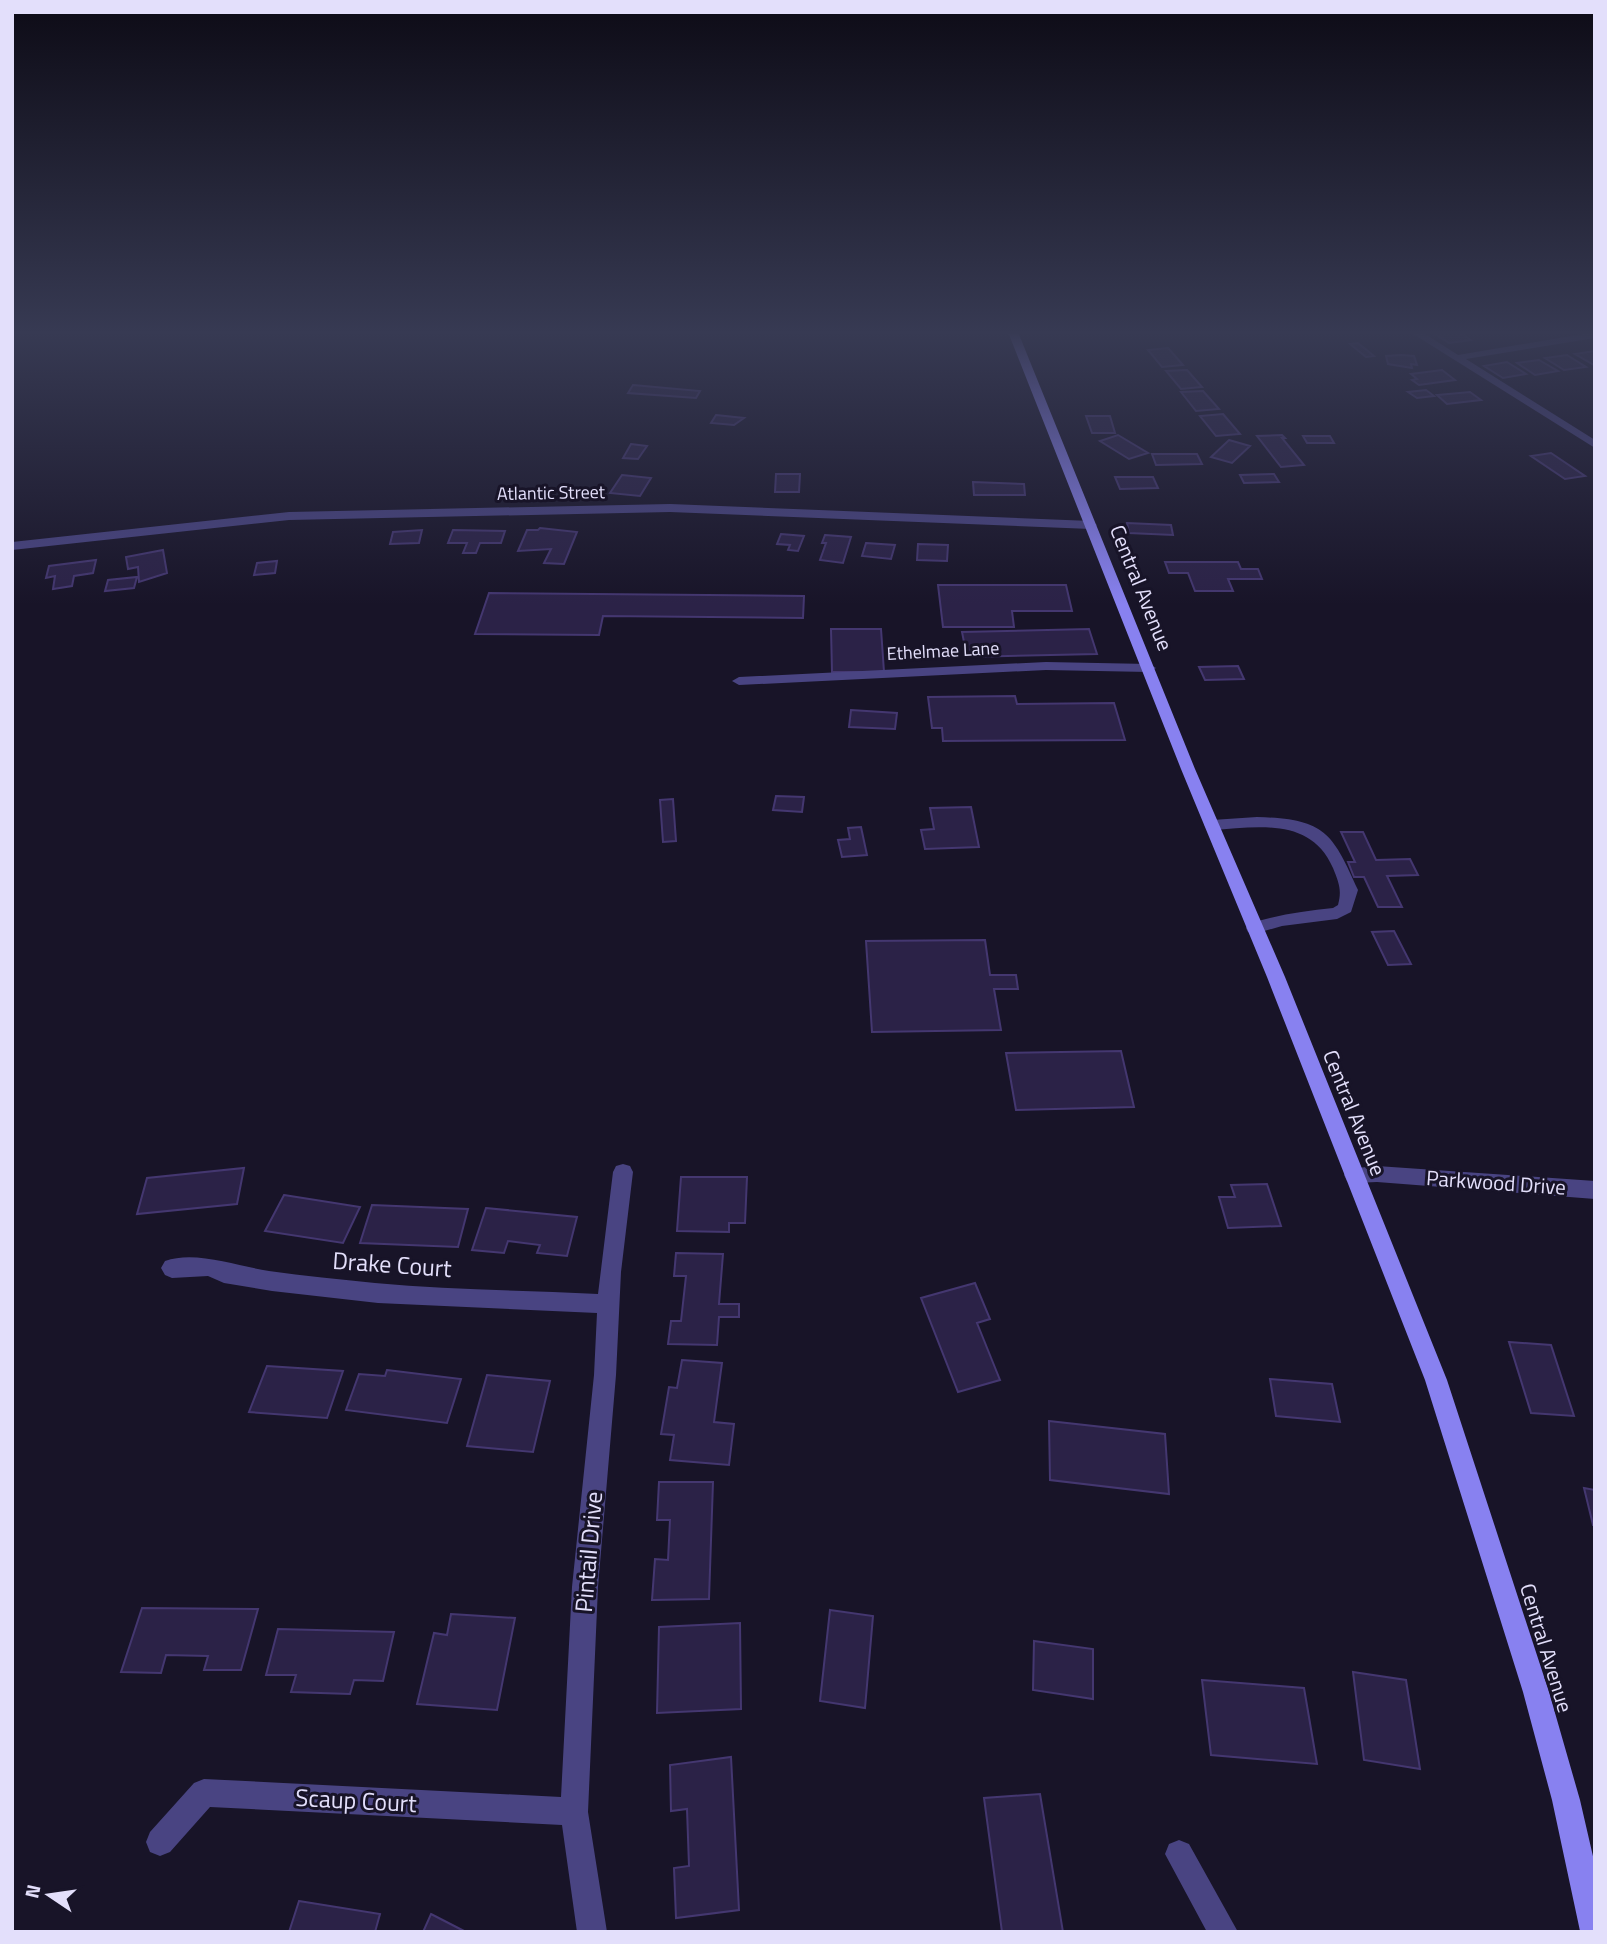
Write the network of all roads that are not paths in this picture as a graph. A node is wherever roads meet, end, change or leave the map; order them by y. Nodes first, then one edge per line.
1 (1049, 423) edge
2 (1559, 423) edge
3 (1595, 445) edge
4 (1091, 526) junction
5 (12, 546) edge
6 (1149, 668) junction
7 (739, 681) dead end
8 (1212, 825) junction
9 (1254, 928) junction
10 (623, 1172) dead end
11 (1354, 1175) junction
12 (1595, 1190) edge
13 (172, 1268) dead end
14 (609, 1304) junction
15 (574, 1812) junction
16 (160, 1842) dead end
17 (1180, 1854) dead end
18 (1595, 1931) edge
19 (592, 1932) edge
20 (1223, 1932) edge

1 - 4 street, Central Avenue
2 - 3 street
4 - 5 street, Atlantic Street
4 - 6 street, Central Avenue
6 - 7 street, Ethelmae Lane
6 - 8 street, Central Avenue
8 - 9 street, Central Avenue
8 - 9 street
9 - 11 street, Central Avenue
10 - 14 street, Pintail Drive
11 - 12 street, Parkwood Drive
11 - 18 street, Central Avenue
13 - 14 street, Drake Court
14 - 15 street, Pintail Drive
15 - 16 street, Scaup Court
15 - 19 street, Pintail Drive
17 - 20 street

